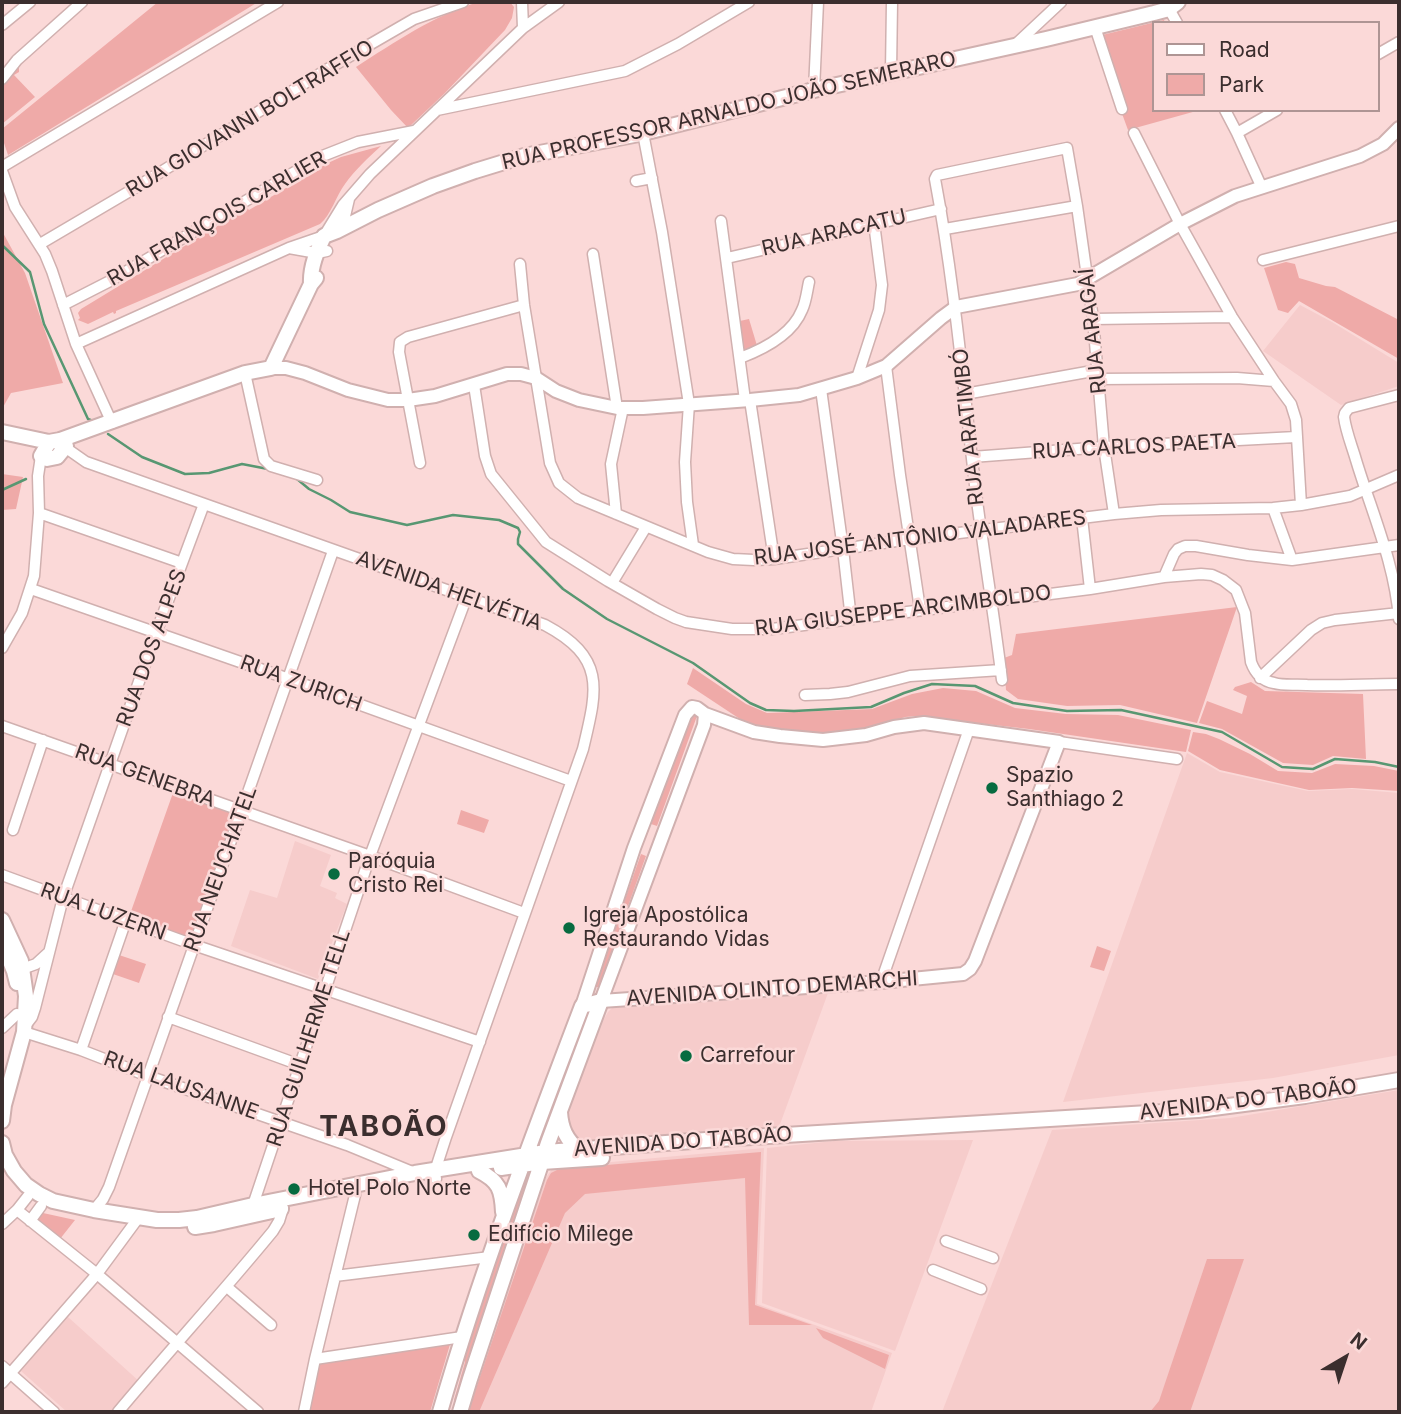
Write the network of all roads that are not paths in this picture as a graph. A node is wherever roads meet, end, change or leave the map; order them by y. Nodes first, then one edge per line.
1 (30, 2) edge
2 (82, 2) edge
3 (278, 2) edge
4 (463, 2) edge
5 (522, 2) edge
6 (559, 2) edge
7 (749, 2) edge
8 (818, 2) edge
9 (892, 2) edge
10 (1058, 3) edge
11 (1173, 5) edge
12 (2, 25) edge
13 (1095, 27) junction
14 (523, 28) junction
15 (1399, 42) edge
16 (1015, 45) junction
17 (1380, 53) edge
18 (891, 72) junction
19 (2, 79) edge
20 (814, 90) junction
21 (1122, 109) dead end
22 (436, 110) junction
23 (1226, 112) edge
24 (1274, 112) edge
25 (415, 131) junction
26 (643, 133) junction
27 (1134, 133) dead end
28 (1237, 133) junction
29 (1398, 134) edge
30 (1067, 148) joint
31 (2, 169) edge
32 (652, 178) junction
33 (636, 181) dead end
34 (1262, 188) junction
35 (1077, 206) junction
36 (941, 209) junction
37 (721, 221) dead end
38 (874, 223) junction
39 (1180, 224) junction
40 (1399, 226) edge
41 (945, 229) junction
42 (331, 234) junction
43 (40, 244) junction
44 (289, 248) junction
45 (322, 252) junction
46 (593, 254) dead end
47 (727, 258) junction
48 (1264, 260) dead end
49 (520, 264) dead end
50 (1088, 279) junction
51 (809, 282) dead end
52 (63, 305) junction
53 (524, 305) junction
54 (956, 307) junction
55 (1232, 317) junction
56 (1093, 319) junction
57 (76, 344) junction
58 (740, 358) junction
59 (887, 366) junction
60 (271, 368) junction
61 (245, 373) junction
62 (1098, 375) junction
63 (857, 378) junction
64 (536, 379) junction
65 (1274, 381) junction
66 (474, 385) junction
67 (821, 389) junction
68 (965, 394) junction
69 (1399, 396) edge
70 (408, 400) junction
71 (747, 400) junction
72 (689, 404) junction
73 (620, 408) junction
74 (112, 423) junction
75 (2, 432) edge
76 (1296, 437) junction
77 (1104, 447) junction
78 (54, 450) junction
79 (972, 457) junction
80 (420, 463) dead end
81 (1399, 475) edge
82 (317, 480) dead end
83 (1365, 491) junction
84 (204, 504) junction
85 (1301, 505) junction
86 (1273, 508) junction
87 (39, 513) junction
88 (615, 513) junction
89 (1114, 514) junction
90 (1082, 518) junction
91 (646, 527) junction
92 (981, 531) junction
93 (910, 539) junction
94 (693, 545) junction
95 (1399, 545) edge
96 (1385, 547) junction
97 (843, 549) junction
98 (333, 551) junction
99 (774, 559) junction
100 (1292, 560) junction
101 (182, 563) junction
102 (1164, 577) junction
103 (612, 583) junction
104 (31, 589) junction
105 (1090, 589) junction
106 (467, 596) junction
107 (993, 601) junction
108 (920, 609) junction
109 (1399, 613) edge
110 (851, 619) junction
111 (1399, 619) edge
112 (156, 633) junction
113 (2, 648) edge
114 (1260, 678) junction
115 (289, 679) junction
116 (1399, 684) edge
117 (805, 695) dead end
118 (705, 714) junction
119 (2, 726) edge
120 (419, 726) junction
121 (969, 729) junction
122 (43, 740) junction
123 (1059, 742) junction
124 (1177, 759) dead end
125 (110, 764) junction
126 (570, 781) junction
127 (242, 811) junction
128 (644, 825) junction
129 (13, 830) dead end
130 (664, 831) junction
131 (634, 848) junction
132 (655, 855) junction
133 (370, 856) junction
134 (3, 876) edge
135 (63, 898) junction
136 (524, 913) junction
137 (2, 920) edge
138 (126, 920) junction
139 (2, 942) edge
140 (194, 945) junction
141 (48, 953) junction
142 (22, 969) junction
143 (881, 982) junction
144 (326, 989) junction
145 (601, 1001) junction
146 (582, 1006) junction
147 (168, 1017) junction
148 (22, 1024) junction
149 (2, 1028) edge
150 (480, 1042) junction
151 (82, 1050) junction
152 (300, 1065) junction
153 (148, 1076) junction
154 (2, 1078) edge
155 (1399, 1080) edge
156 (1399, 1086) edge
157 (560, 1109) junction
158 (2, 1121) edge
159 (281, 1122) junction
160 (2, 1143) edge
161 (579, 1150) junction
162 (544, 1157) junction
163 (524, 1160) junction
164 (2, 1164) edge
165 (479, 1171) junction
166 (415, 1173) junction
167 (436, 1175) junction
168 (109, 1187) junction
169 (355, 1195) junction
170 (28, 1196) junction
171 (253, 1205) junction
172 (41, 1206) junction
173 (283, 1208) junction
174 (17, 1210) junction
175 (94, 1210) junction
176 (111, 1212) junction
177 (30, 1221) junction
178 (503, 1221) junction
179 (137, 1222) junction
180 (2, 1224) edge
181 (946, 1241) dead end
182 (490, 1257) junction
183 (993, 1258) dead end
184 (933, 1270) dead end
185 (97, 1274) junction
186 (335, 1276) junction
187 (227, 1287) junction
188 (981, 1289) dead end
189 (271, 1325) dead end
190 (462, 1337) junction
191 (176, 1343) junction
192 (457, 1352) junction
193 (315, 1359) junction
194 (6, 1370) edge
195 (2, 1383) edge
196 (461, 1408) edge
197 (54, 1412) edge
198 (118, 1412) edge
199 (258, 1412) edge
200 (304, 1412) edge
201 (440, 1412) edge

1 - 12 street
2 - 19 street
3 - 31 street
4 - 43 street, RUA GIOVANNI BOLTRAFFIO
5 - 14 street
6 - 14 street
7 - 22 street
8 - 20 street
9 - 18 street
10 - 16 street
11 - 13 main road, RUA PROFESSOR ARNALDO JOÃO SEMERARO
13 - 16 main road, RUA PROFESSOR ARNALDO JOÃO SEMERARO
13 - 21 street
14 - 22 street
15 - 17 street
16 - 18 main road, RUA PROFESSOR ARNALDO JOÃO SEMERARO
18 - 20 main road, RUA PROFESSOR ARNALDO JOÃO SEMERARO
20 - 26 main road, RUA PROFESSOR ARNALDO JOÃO SEMERARO
22 - 25 street
23 - 28 street
24 - 28 street
25 - 42 street
25 - 52 street, RUA FRANÇOIS CARLIER
26 - 32 street
26 - 42 main road, RUA PROFESSOR ARNALDO JOÃO SEMERARO
27 - 39 street
28 - 34 street
29 - 34 street
30 - 35 street, RUA ARAGAÍ
30 - 36 street, RUA ARATIMBÓ
31 - 43 street
32 - 33 street
32 - 72 street
34 - 39 street
35 - 41 street
35 - 50 street, RUA ARAGAÍ
36 - 38 street, RUA ARACATU
36 - 41 street, RUA ARATIMBÓ
37 - 47 street
38 - 47 street, RUA ARACATU
38 - 63 street
39 - 50 street
39 - 55 street
40 - 48 street
41 - 54 street, RUA ARATIMBÓ
42 - 44 street, RUA PROFESSOR ARNALDO JOÃO SEMERARO
42 - 45 main road
43 - 52 street
44 - 45 street
44 - 57 street, RUA PROFESSOR ARNALDO JOÃO SEMERARO
45 - 60 main road
46 - 73 street
47 - 58 street
49 - 53 street, RUA JOSÉ ANTÔNIO VALADARES
50 - 54 street
50 - 56 street, RUA ARAGAÍ
51 - 58 street
52 - 57 street
53 - 64 street, RUA JOSÉ ANTÔNIO VALADARES
53 - 70 street
54 - 59 street
54 - 68 street, RUA ARATIMBÓ
55 - 56 street
55 - 65 street
56 - 62 street, RUA ARAGAÍ
57 - 74 street
58 - 71 street
59 - 63 street
59 - 93 street
60 - 61 main road
60 - 70 street
61 - 74 main road
61 - 82 street
62 - 65 street
62 - 68 street
62 - 77 street, RUA ARAGAÍ
63 - 67 street
64 - 66 street
64 - 73 street
64 - 88 street, RUA JOSÉ ANTÔNIO VALADARES
65 - 76 street
66 - 70 street
66 - 103 street, RUA GIUSEPPE ARCIMBOLDO
67 - 71 street
67 - 97 street
68 - 79 street, RUA ARATIMBÓ
69 - 83 street
70 - 80 street
71 - 72 street
71 - 99 street
72 - 73 street
72 - 94 street
73 - 88 street
74 - 78 main road
75 - 78 main road
76 - 77 street, RUA CARLOS PAETA
76 - 85 street
77 - 79 street, RUA CARLOS PAETA
77 - 89 street, RUA ARAGAÍ
78 - 84 street, AVENIDA HELVÉTIA
78 - 87 street
79 - 92 street, RUA ARATIMBÓ
81 - 83 street, RUA JOSÉ ANTÔNIO VALADARES
83 - 85 street, RUA JOSÉ ANTÔNIO VALADARES
83 - 96 street
84 - 98 street, AVENIDA HELVÉTIA
84 - 101 street, RUA DOS ALPES
85 - 86 street, RUA JOSÉ ANTÔNIO VALADARES
86 - 89 street, RUA JOSÉ ANTÔNIO VALADARES
86 - 100 street
87 - 101 street
87 - 104 street
88 - 91 street, RUA JOSÉ ANTÔNIO VALADARES
89 - 90 street, RUA JOSÉ ANTÔNIO VALADARES
90 - 92 street, RUA JOSÉ ANTÔNIO VALADARES
90 - 105 street
91 - 94 street, RUA JOSÉ ANTÔNIO VALADARES
91 - 103 street
92 - 93 street, RUA JOSÉ ANTÔNIO VALADARES
92 - 107 street, RUA ARATIMBÓ
93 - 97 street, RUA JOSÉ ANTÔNIO VALADARES
93 - 108 street
94 - 99 street, RUA JOSÉ ANTÔNIO VALADARES
95 - 96 street
96 - 100 street
96 - 109 street
97 - 99 street, RUA JOSÉ ANTÔNIO VALADARES
97 - 110 street
98 - 106 street, AVENIDA HELVÉTIA
98 - 115 street, RUA NEUCHATEL
100 - 102 street
101 - 112 street, RUA DOS ALPES
102 - 105 street, RUA GIUSEPPE ARCIMBOLDO
102 - 114 street, RUA GIUSEPPE ARCIMBOLDO
103 - 110 street, RUA GIUSEPPE ARCIMBOLDO
104 - 112 street, RUA ZURICH
104 - 113 street
105 - 107 street, RUA GIUSEPPE ARCIMBOLDO
106 - 120 street, RUA GUILHERME TELL
106 - 126 street, AVENIDA HELVÉTIA
107 - 108 street, RUA GIUSEPPE ARCIMBOLDO
107 - 117 street, RUA ARATIMBÓ
108 - 110 street, RUA GIUSEPPE ARCIMBOLDO
109 - 111 street
109 - 114 street
112 - 115 street, RUA ZURICH
112 - 125 street, RUA DOS ALPES
114 - 116 street
115 - 120 street, RUA ZURICH
115 - 127 street, RUA NEUCHATEL
118 - 121 street
118 - 128 street
118 - 130 street
119 - 122 street, RUA GENEBRA
120 - 126 street, RUA ZURICH
120 - 133 street, RUA GUILHERME TELL
121 - 123 street
121 - 143 street
122 - 125 street, RUA GENEBRA
122 - 129 street
123 - 124 street
123 - 143 street, AVENIDA OLINTO DEMARCHI
125 - 127 street, RUA GENEBRA
125 - 135 street, RUA DOS ALPES
126 - 136 street, AVENIDA HELVÉTIA
127 - 133 street, RUA GENEBRA
127 - 140 street, RUA NEUCHATEL
128 - 130 street
128 - 131 street
130 - 132 street
131 - 132 street
131 - 146 street
132 - 145 street
133 - 136 street, RUA GENEBRA
133 - 144 street, RUA GUILHERME TELL
134 - 135 street, RUA LUZERN
135 - 138 street, RUA LUZERN
135 - 141 street, RUA DOS ALPES
136 - 150 street, AVENIDA HELVÉTIA
137 - 142 main road
138 - 140 street, RUA LUZERN
138 - 151 street
139 - 148 main road
140 - 144 street, RUA LUZERN
140 - 147 street, RUA NEUCHATEL
141 - 142 street
141 - 148 street, RUA DOS ALPES
142 - 148 main road
143 - 145 street, AVENIDA OLINTO DEMARCHI
144 - 150 street, RUA LUZERN
144 - 152 street, RUA GUILHERME TELL
145 - 146 main road, AVENIDA OLINTO DEMARCHI
145 - 157 main road
146 - 163 main road
147 - 152 street
147 - 153 street, RUA NEUCHATEL
148 - 149 street
148 - 151 street, RUA LAUSANNE
148 - 154 main road
148 - 158 main road
150 - 167 street, AVENIDA HELVÉTIA
151 - 153 street, RUA LAUSANNE
152 - 159 street, RUA GUILHERME TELL
153 - 159 street, RUA LAUSANNE
153 - 168 street, RUA NEUCHATEL
155 - 161 main road, AVENIDA DO TABOÃO
156 - 162 main road, AVENIDA DO TABOÃO
157 - 161 main road
157 - 162 main road
159 - 166 street, RUA LAUSANNE
159 - 171 street, RUA GUILHERME TELL
160 - 175 main road, AVENIDA DO TABOÃO
161 - 162 main road, AVENIDA DO TABOÃO
162 - 163 main road, AVENIDA DO TABOÃO
162 - 196 main road
163 - 165 main road, AVENIDA DO TABOÃO
163 - 167 main road, AVENIDA DO TABOÃO
163 - 178 main road
164 - 170 main road, AVENIDA DO TABOÃO
165 - 167 main road, AVENIDA DO TABOÃO
165 - 178 main road
166 - 167 main road, AVENIDA DO TABOÃO
166 - 171 main road, AVENIDA DO TABOÃO
167 - 169 main road, AVENIDA DO TABOÃO
168 - 175 street, RUA NEUCHATEL
168 - 176 street, RUA NEUCHATEL
169 - 173 main road, AVENIDA DO TABOÃO
169 - 186 street
170 - 172 main road, AVENIDA DO TABOÃO
170 - 174 street
171 - 179 main road, AVENIDA DO TABOÃO
172 - 177 street
172 - 179 main road, AVENIDA DO TABOÃO
173 - 179 main road, AVENIDA DO TABOÃO
173 - 187 street
174 - 177 street
174 - 180 street
175 - 176 main road, AVENIDA DO TABOÃO
176 - 179 main road, AVENIDA DO TABOÃO
177 - 185 street
178 - 182 main road
179 - 185 street
181 - 183 street
182 - 186 street
182 - 190 main road
184 - 188 street
185 - 191 street
185 - 194 street
186 - 193 street
187 - 189 street
187 - 191 street
190 - 192 main road
190 - 193 street
191 - 198 street
191 - 199 street
192 - 196 main road
192 - 201 main road
193 - 200 street
194 - 195 street
194 - 197 street

